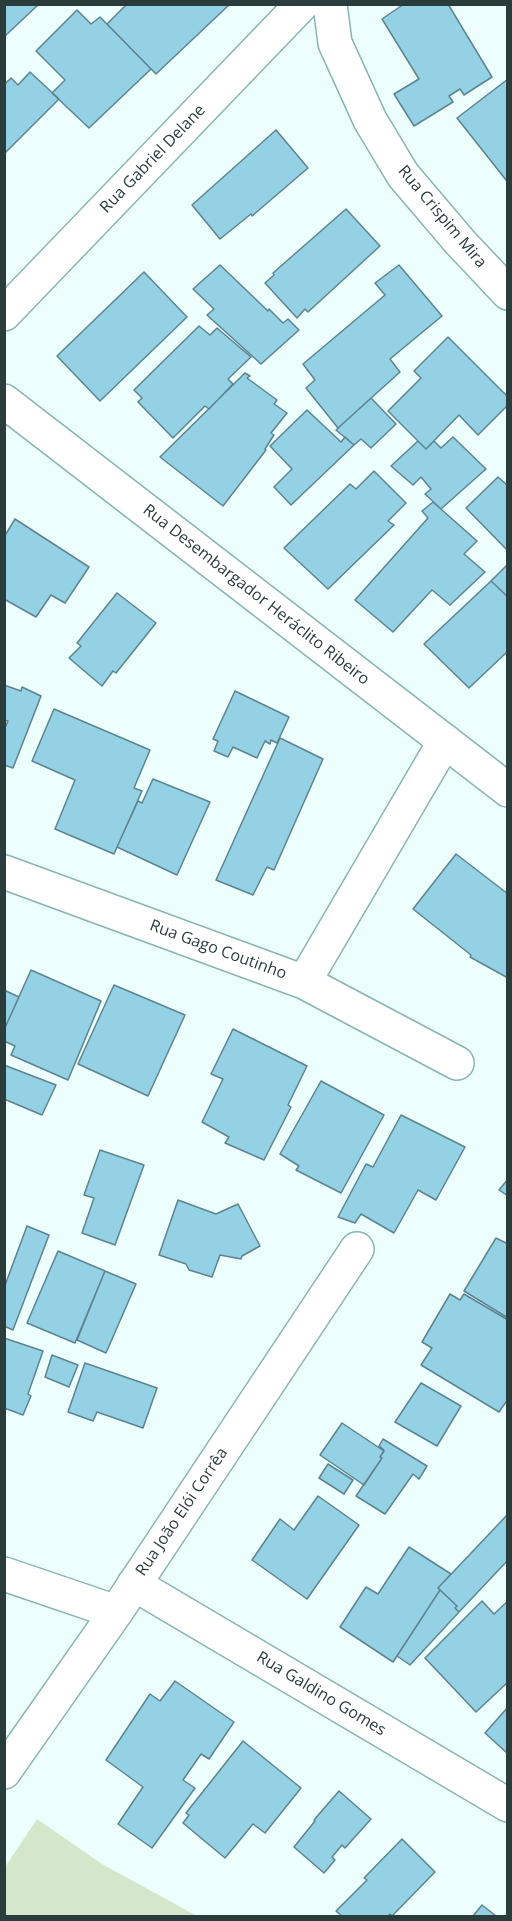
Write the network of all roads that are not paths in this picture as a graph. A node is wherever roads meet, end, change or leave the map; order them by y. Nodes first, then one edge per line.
1 (302, 4) edge
2 (330, 4) edge
3 (507, 293) edge
4 (4, 314) edge
5 (4, 401) edge
6 (444, 741) junction
7 (507, 790) edge
8 (4, 872) edge
9 (304, 982) junction
10 (457, 1063) dead end
11 (357, 1250) dead end
12 (4, 1574) edge
13 (134, 1584) junction
14 (116, 1612) junction
15 (4, 1772) edge
16 (507, 1804) edge

1 - 4 street, Rua Gabriel Delane
2 - 3 street, Rua Crispim Mira
5 - 6 street, Rua Desembargador Heráclito Ribeiro
6 - 7 street, Rua Desembargador Heráclito Ribeiro
6 - 9 street, Rua Gago Coutinho
8 - 9 street, Rua Gago Coutinho
9 - 10 street
11 - 13 street, Rua João Elói Corrêa
12 - 14 street
13 - 14 street, Rua João Elói Corrêa
13 - 16 street, Rua Galdino Gomes
14 - 15 street, Rua João Elói Corrêa

